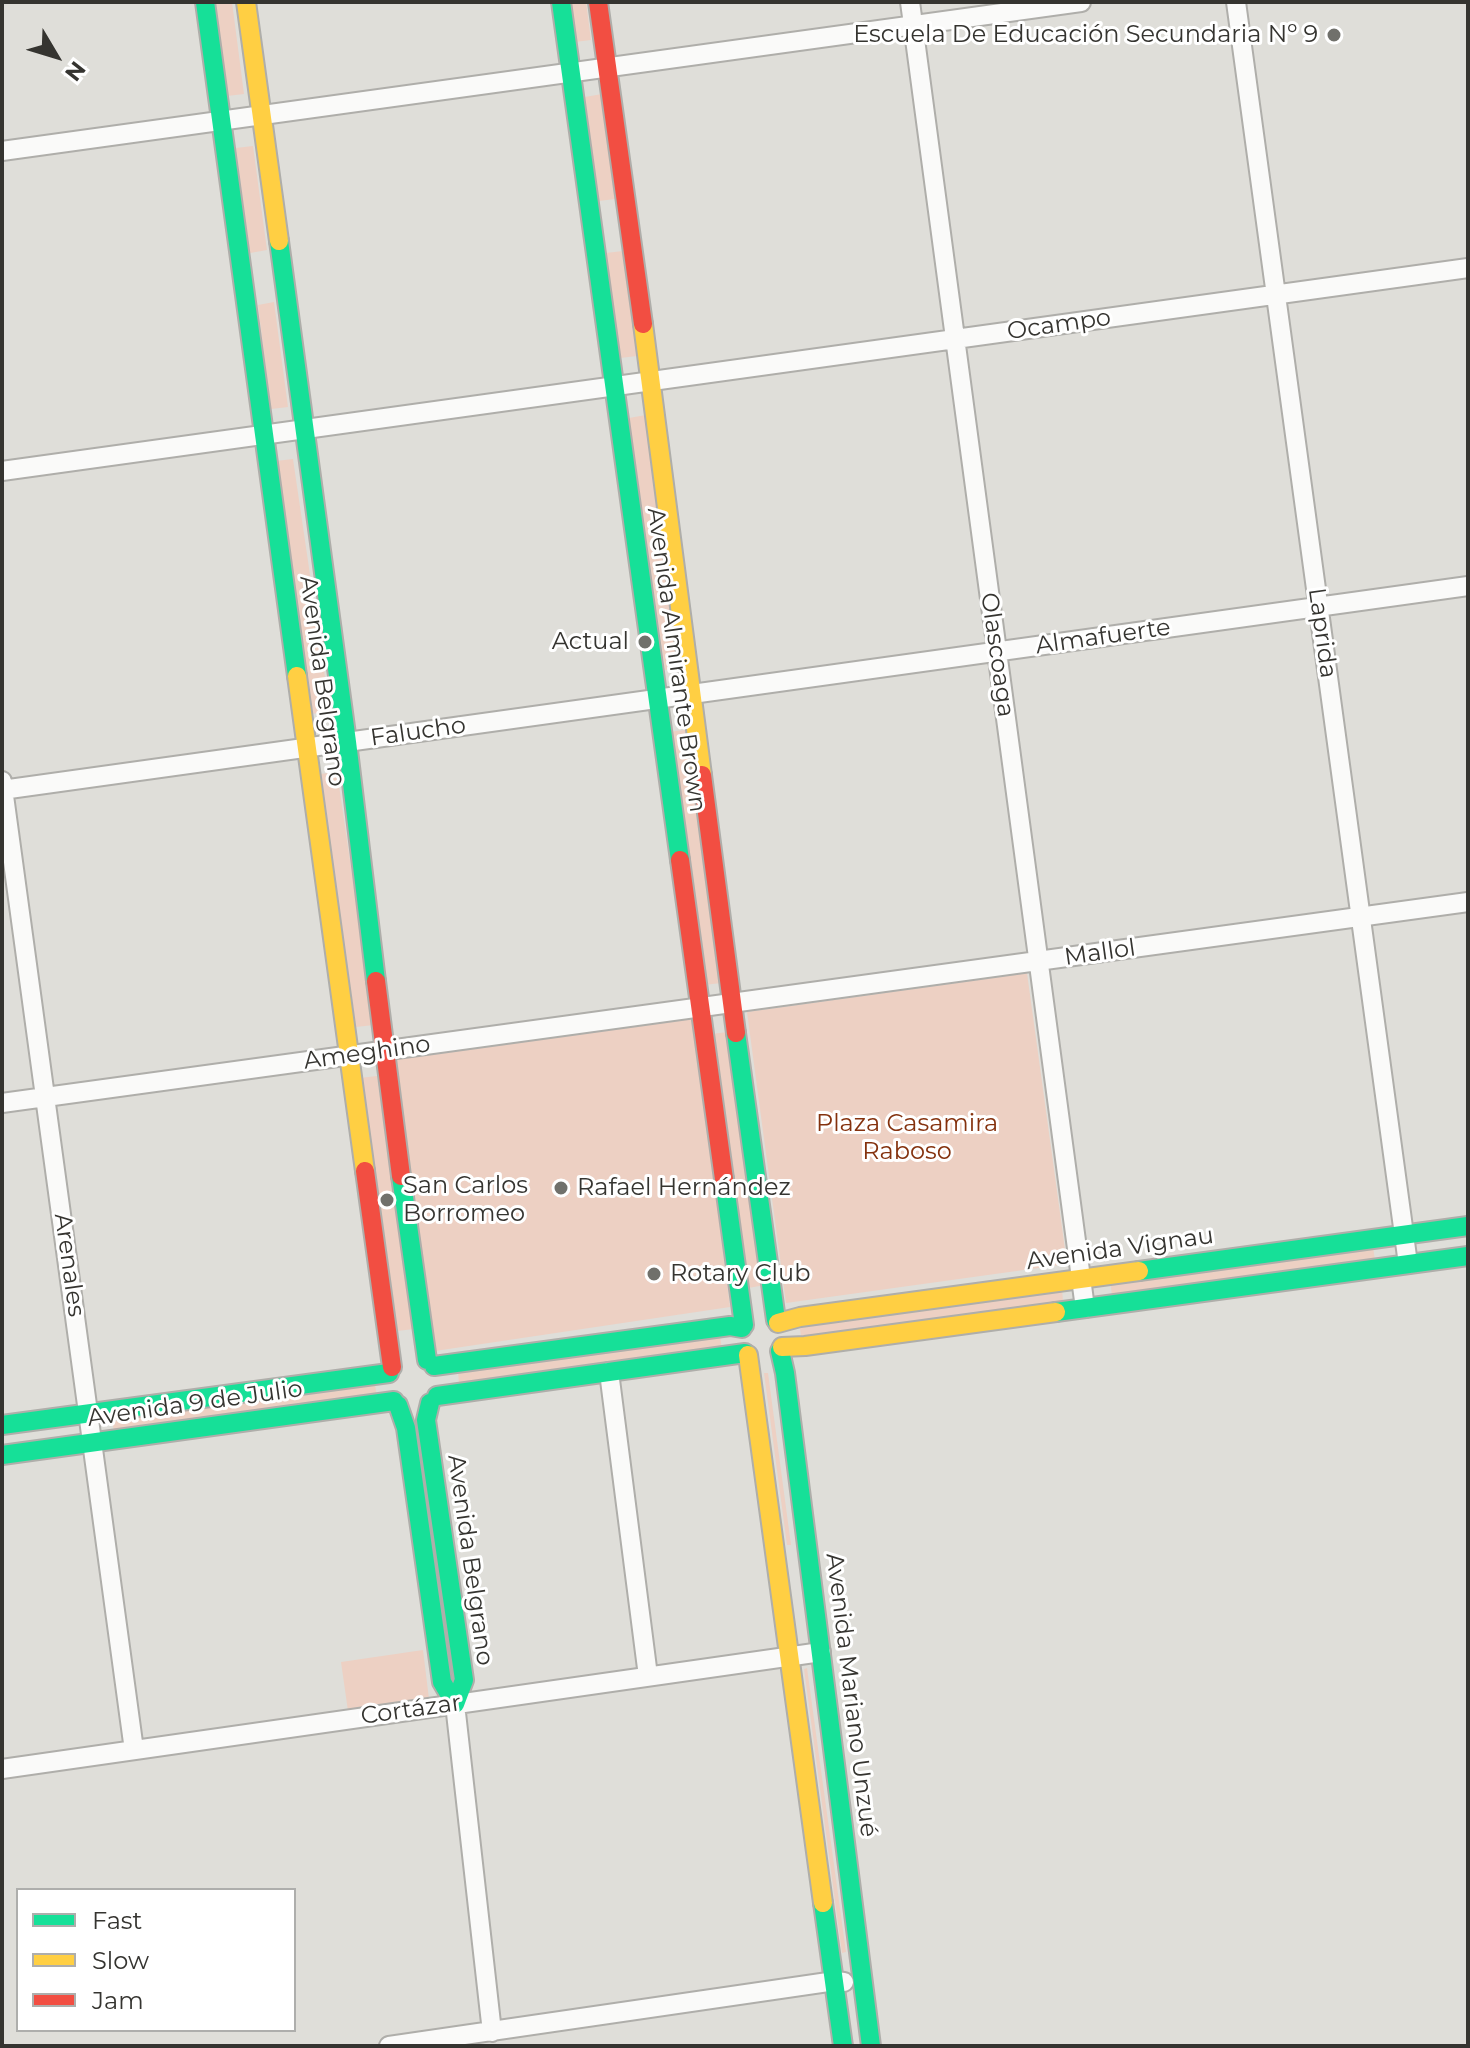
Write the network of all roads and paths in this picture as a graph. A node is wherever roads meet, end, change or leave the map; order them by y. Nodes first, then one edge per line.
1 (205, 2) edge
2 (246, 2) edge
3 (561, 2) edge
4 (598, 2) edge
5 (910, 2) edge
6 (1081, 2) edge
7 (1236, 2) edge
8 (913, 25) junction
9 (607, 67) junction
10 (571, 72) junction
11 (260, 115) junction
12 (221, 120) junction
13 (2, 151) edge
14 (1468, 268) edge
15 (1276, 295) junction
16 (955, 339) junction
17 (651, 382) junction
18 (614, 386) junction
19 (303, 430) junction
20 (264, 435) junction
21 (2, 471) edge
22 (1468, 586) edge
23 (1318, 607) junction
24 (997, 652) junction
25 (691, 694) junction
26 (657, 699) junction
27 (347, 742) junction
28 (307, 748) junction
29 (2, 787) edge
30 (1468, 902) edge
31 (1361, 917) junction
32 (1039, 961) junction
33 (732, 1003) junction
34 (700, 1007) junction
35 (384, 1051) junction
36 (349, 1056) junction
37 (46, 1097) junction
38 (2, 1103) edge
39 (1468, 1226) edge
40 (1404, 1234) junction
41 (1468, 1256) edge
42 (1408, 1264) junction
43 (1081, 1278) junction
44 (1085, 1308) junction
45 (777, 1322) junction
46 (743, 1327) junction
47 (781, 1349) junction
48 (746, 1354) junction
49 (431, 1363) junction
50 (390, 1370) junction
51 (609, 1372) junction
52 (433, 1399) junction
53 (396, 1403) junction
54 (89, 1413) junction
55 (2, 1425) edge
56 (93, 1443) junction
57 (2, 1455) edge
58 (444, 1547) junction
59 (423, 1549) junction
60 (821, 1652) junction
61 (789, 1656) junction
62 (648, 1676) junction
63 (455, 1704) junction
64 (134, 1750) junction
65 (2, 1769) edge
66 (835, 1981) junction
67 (863, 1982) junction
68 (492, 2032) junction
69 (389, 2046) edge
70 (843, 2046) edge
71 (871, 2046) edge

1 - 12 main road, Avenida Belgrano
2 - 11 main road, Avenida Belgrano
3 - 10 main road, Avenida Almirante Brown
4 - 9 main road, Avenida Almirante Brown
5 - 8 street, Olascoaga
6 - 8 street
7 - 15 street, Laprida
8 - 9 street
8 - 16 street, Olascoaga
9 - 10 street
9 - 17 main road, Avenida Almirante Brown
10 - 11 street
10 - 18 main road, Avenida Almirante Brown
11 - 12 street
11 - 19 main road, Avenida Belgrano
12 - 13 street
12 - 20 main road, Avenida Belgrano
14 - 15 street, Ocampo
15 - 16 street, Ocampo
15 - 23 street, Laprida
16 - 17 street, Ocampo
16 - 24 street, Olascoaga
17 - 18 street, Ocampo
17 - 25 main road, Avenida Almirante Brown
18 - 19 street, Ocampo
18 - 26 main road, Avenida Almirante Brown
19 - 20 street, Ocampo
19 - 27 main road, Avenida Belgrano
20 - 21 street, Ocampo
20 - 28 main road, Avenida Belgrano
22 - 23 street, Almafuerte
23 - 24 street, Almafuerte
23 - 31 street, Laprida
24 - 25 street, Almafuerte
24 - 32 street, Olascoaga
25 - 26 street, Falucho
25 - 33 main road, Avenida Almirante Brown
26 - 27 street, Falucho
26 - 34 main road, Avenida Almirante Brown
27 - 28 street, Falucho
27 - 35 main road, Avenida Belgrano
28 - 29 street, Falucho
28 - 36 main road, Avenida Belgrano
29 - 37 street, Arenales
30 - 31 street, Mallol
31 - 32 street, Mallol
31 - 40 street, Laprida
32 - 33 street, Mallol
32 - 43 street, Olascoaga
33 - 34 street, Ameghino
33 - 45 main road, Avenida Almirante Brown
34 - 35 street, Ameghino
34 - 46 main road, Avenida Almirante Brown
35 - 36 street, Ameghino
35 - 49 main road, Avenida Belgrano
36 - 37 street, Ameghino
36 - 50 main road, Avenida Belgrano
37 - 38 street, Ameghino
37 - 54 street, Arenales
39 - 40 main road, Avenida Vignau
40 - 42 street, Laprida
40 - 43 main road, Avenida Vignau
41 - 42 main road
42 - 44 main road
43 - 44 street, Olascoaga
43 - 45 main road, Avenida Vignau
44 - 47 main road
45 - 46 main road
45 - 47 main road
46 - 48 main road
46 - 49 main road
47 - 48 main road
47 - 60 main road, Avenida Mariano Unzué
48 - 51 main road
48 - 61 main road
49 - 50 main road
49 - 52 main road
50 - 53 main road
50 - 54 main road, Avenida 9 de Julio
51 - 52 main road
51 - 62 street
52 - 53 main road
52 - 58 main road, Avenida Belgrano
53 - 56 main road, Avenida 9 de Julio
53 - 59 main road, Avenida Belgrano
54 - 55 main road, Avenida 9 de Julio
54 - 56 street, Arenales
56 - 57 main road, Avenida 9 de Julio
56 - 64 street, Arenales
58 - 59 main road
58 - 63 main road, Avenida Belgrano
59 - 63 main road, Avenida Belgrano
60 - 61 street, Cortázar
60 - 67 main road, Avenida Mariano Unzué
61 - 62 street, Cortázar
61 - 66 main road
62 - 63 street, Cortázar
63 - 64 street, Cortázar
63 - 68 street
64 - 65 street, Cortázar
66 - 67 street
66 - 68 street
66 - 70 main road
67 - 71 main road, Avenida Mariano Unzué
68 - 69 street

